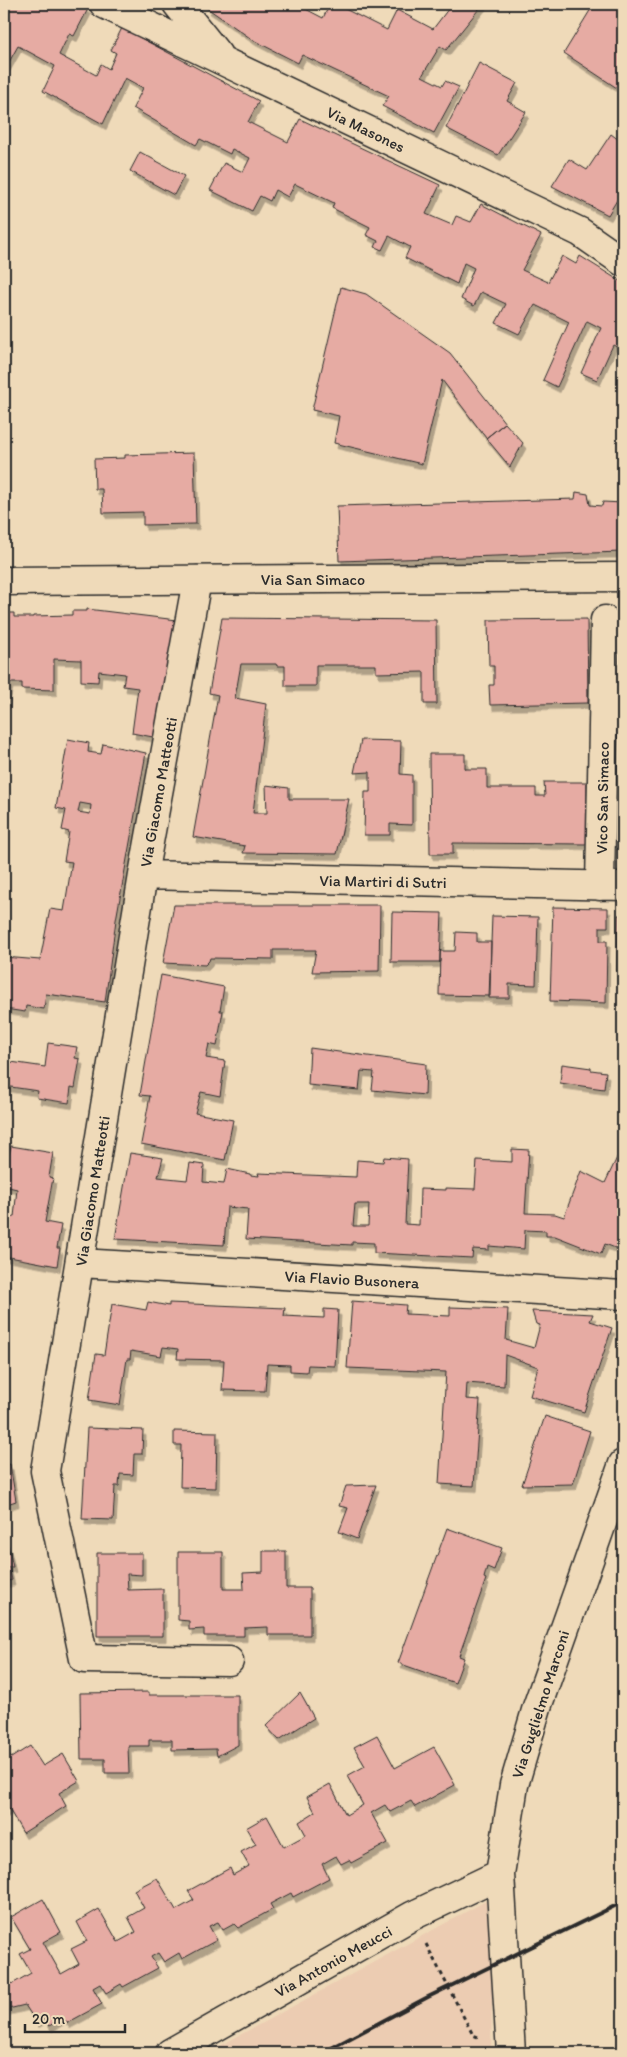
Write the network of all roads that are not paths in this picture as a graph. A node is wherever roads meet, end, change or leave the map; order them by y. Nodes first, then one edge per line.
1 (104, 4) edge
2 (177, 4) edge
3 (223, 61) junction
4 (623, 262) edge
5 (623, 577) edge
6 (197, 580) junction
7 (4, 581) edge
8 (605, 620) dead end
9 (143, 875) junction
10 (612, 886) edge
11 (80, 1263) junction
12 (623, 1295) edge
13 (623, 1464) edge
14 (229, 1661) dead end
15 (500, 1874) junction
16 (511, 2051) edge
17 (170, 2053) edge

1 - 3 street, Via Masones
2 - 3 street
3 - 4 street, Via Masones
5 - 6 street, Via San Simaco
6 - 7 street, Via San Simaco
6 - 9 street, Via Giacomo Matteotti
8 - 10 street, Vico San Simaco
9 - 10 street, Via Martiri di Sutri
9 - 11 street, Via Giacomo Matteotti
11 - 12 street, Via Flavio Busonera
11 - 14 street, Via Giacomo Matteotti
13 - 15 street, Via Guglielmo Marconi
15 - 16 street, Via Guglielmo Marconi
15 - 17 street, Via Antonio Meucci

